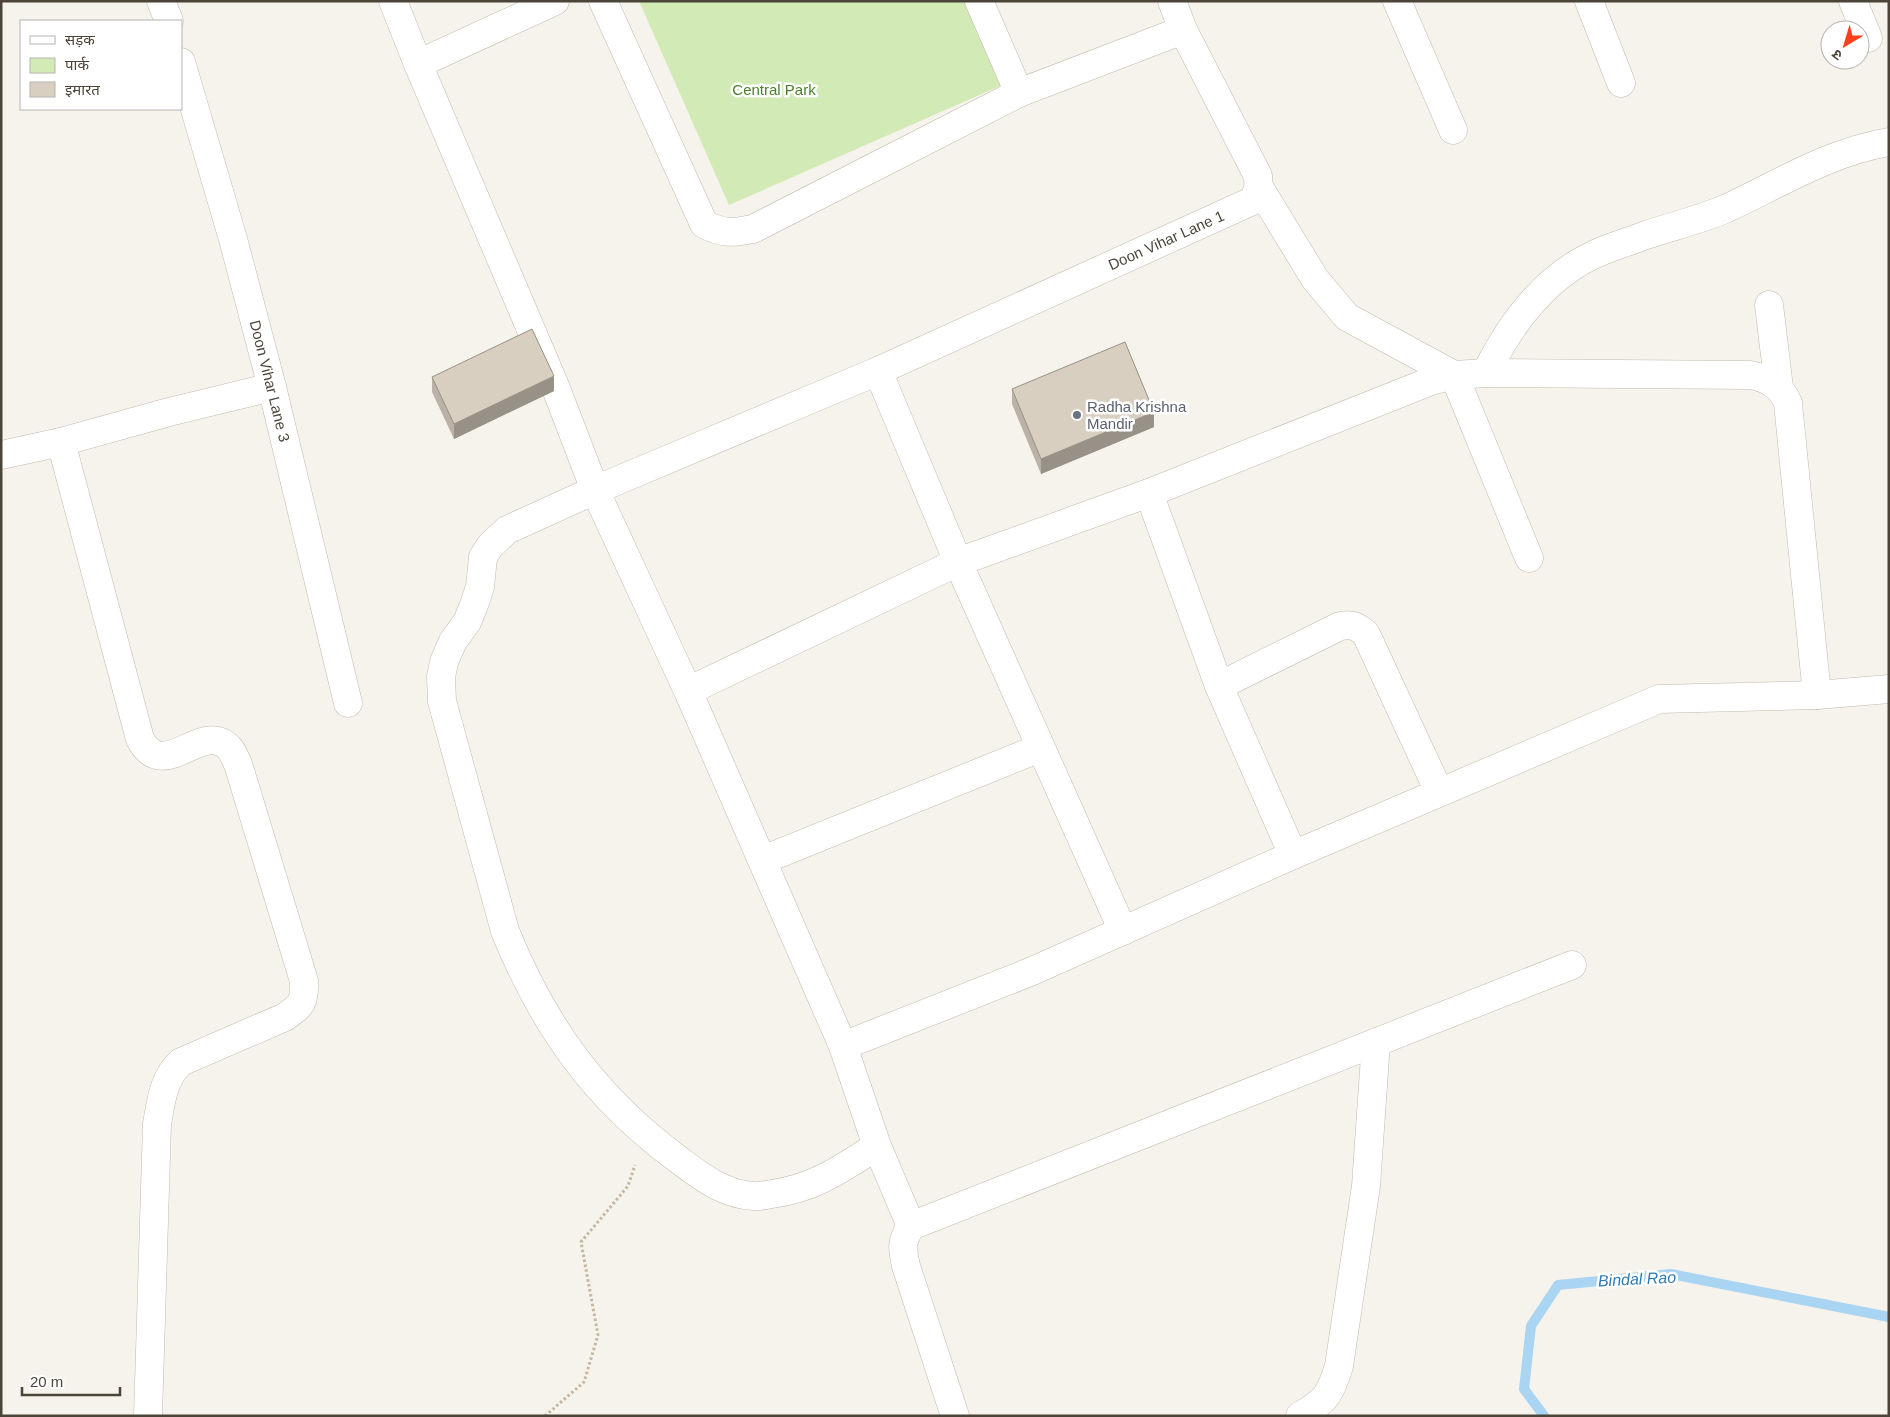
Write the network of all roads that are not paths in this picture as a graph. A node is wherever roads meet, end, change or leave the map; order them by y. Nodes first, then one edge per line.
1 (161, 1) edge
2 (393, 1) edge
3 (555, 1) edge
4 (603, 1) edge
5 (978, 1) edge
6 (1172, 1) edge
7 (1397, 1) edge
8 (1589, 1) edge
9 (1853, 1) edge
10 (169, 20) edge
11 (1861, 20) edge
12 (1183, 30) junction
13 (418, 64) junction
14 (182, 65) edge
15 (1621, 83) dead end
16 (1019, 93) junction
17 (1453, 130) dead end
18 (1889, 142) edge
19 (1259, 186) junction
20 (1769, 305) dead end
21 (878, 371) junction
22 (1486, 373) junction
23 (1454, 375) junction
24 (272, 388) junction
25 (1779, 388) junction
26 (61, 442) junction
27 (1, 455) edge
28 (596, 490) junction
29 (1149, 493) junction
30 (1529, 558) dead end
31 (958, 562) junction
32 (1220, 686) junction
33 (1889, 690) edge
34 (688, 691) junction
35 (1817, 695) junction
36 (348, 703) dead end
37 (1040, 748) junction
38 (1439, 792) junction
39 (1293, 855) junction
40 (763, 860) junction
41 (1123, 932) junction
42 (1572, 965) dead end
43 (1376, 1042) junction
44 (843, 1046) junction
45 (877, 1146) junction
46 (911, 1226) junction
47 (148, 1416) edge
48 (955, 1416) edge
49 (1300, 1416) edge

1 - 10 street
2 - 13 street
3 - 13 street
4 - 16 street
5 - 16 street
6 - 12 street
7 - 17 street
8 - 15 street
9 - 11 street
12 - 16 street
12 - 19 street
13 - 28 street
14 - 24 street, Doon Vihar Lane 3
18 - 22 street
19 - 21 street, Doon Vihar Lane 1
19 - 23 street
20 - 25 street
21 - 28 street, Doon Vihar Lane 1
21 - 31 street
22 - 23 street
22 - 25 street
23 - 29 street
23 - 30 street
24 - 26 street
24 - 36 street, Doon Vihar Lane 3
25 - 35 street
26 - 27 street
26 - 47 street
28 - 34 street
28 - 45 street, Doon Vihar Lane 1
29 - 31 street
29 - 32 street
31 - 34 street
31 - 37 street
32 - 38 street
32 - 39 street
33 - 35 street
34 - 40 street
35 - 38 street
37 - 40 street
37 - 41 street
38 - 39 street
39 - 41 street
40 - 44 street
41 - 44 street
42 - 43 street
43 - 46 street
43 - 49 street
44 - 45 street
45 - 46 street
46 - 48 street

